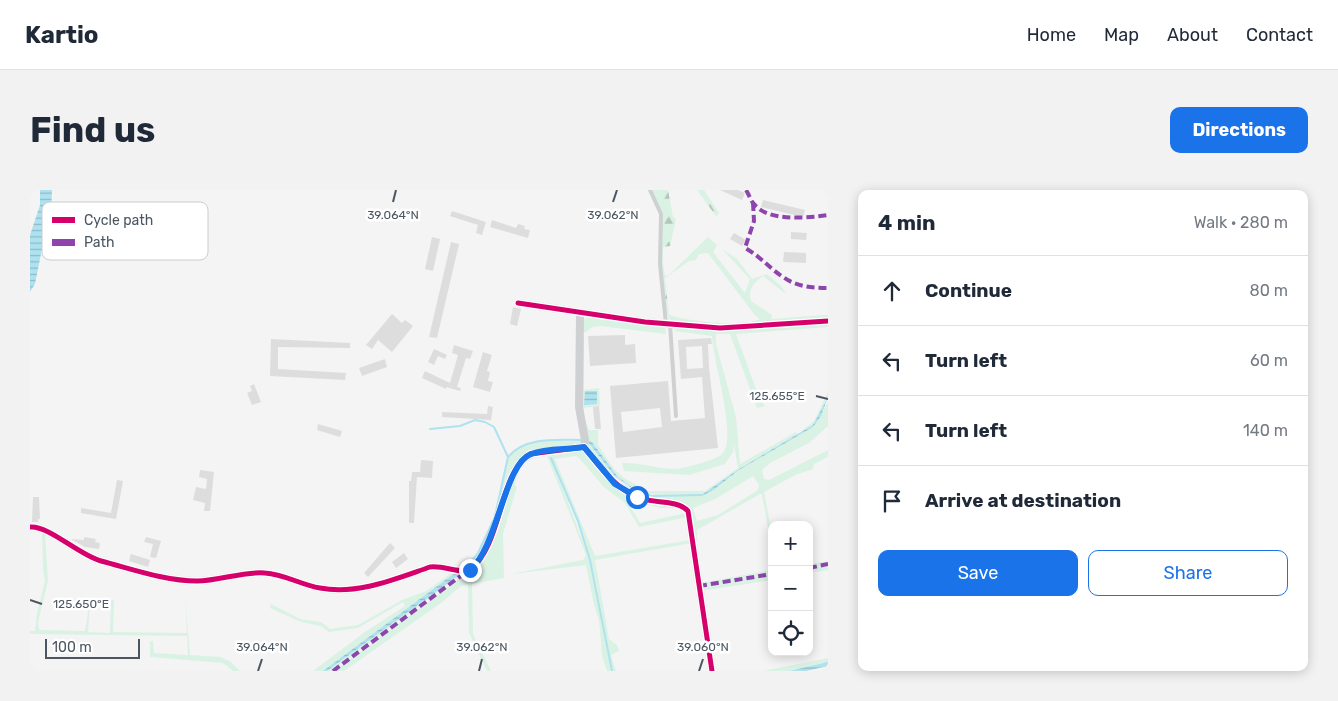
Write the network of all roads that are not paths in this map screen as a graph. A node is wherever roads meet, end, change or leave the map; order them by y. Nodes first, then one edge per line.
1 (650, 190) edge
2 (518, 302) dead end
3 (580, 313) junction
4 (828, 321) edge
5 (668, 324) junction
6 (676, 416) dead end
7 (584, 447) junction
8 (30, 527) edge
9 (712, 671) edge

1 - 5 lane
2 - 3 street
3 - 5 street
3 - 7 street
4 - 5 street
5 - 6 lane
7 - 8 street
7 - 9 street

